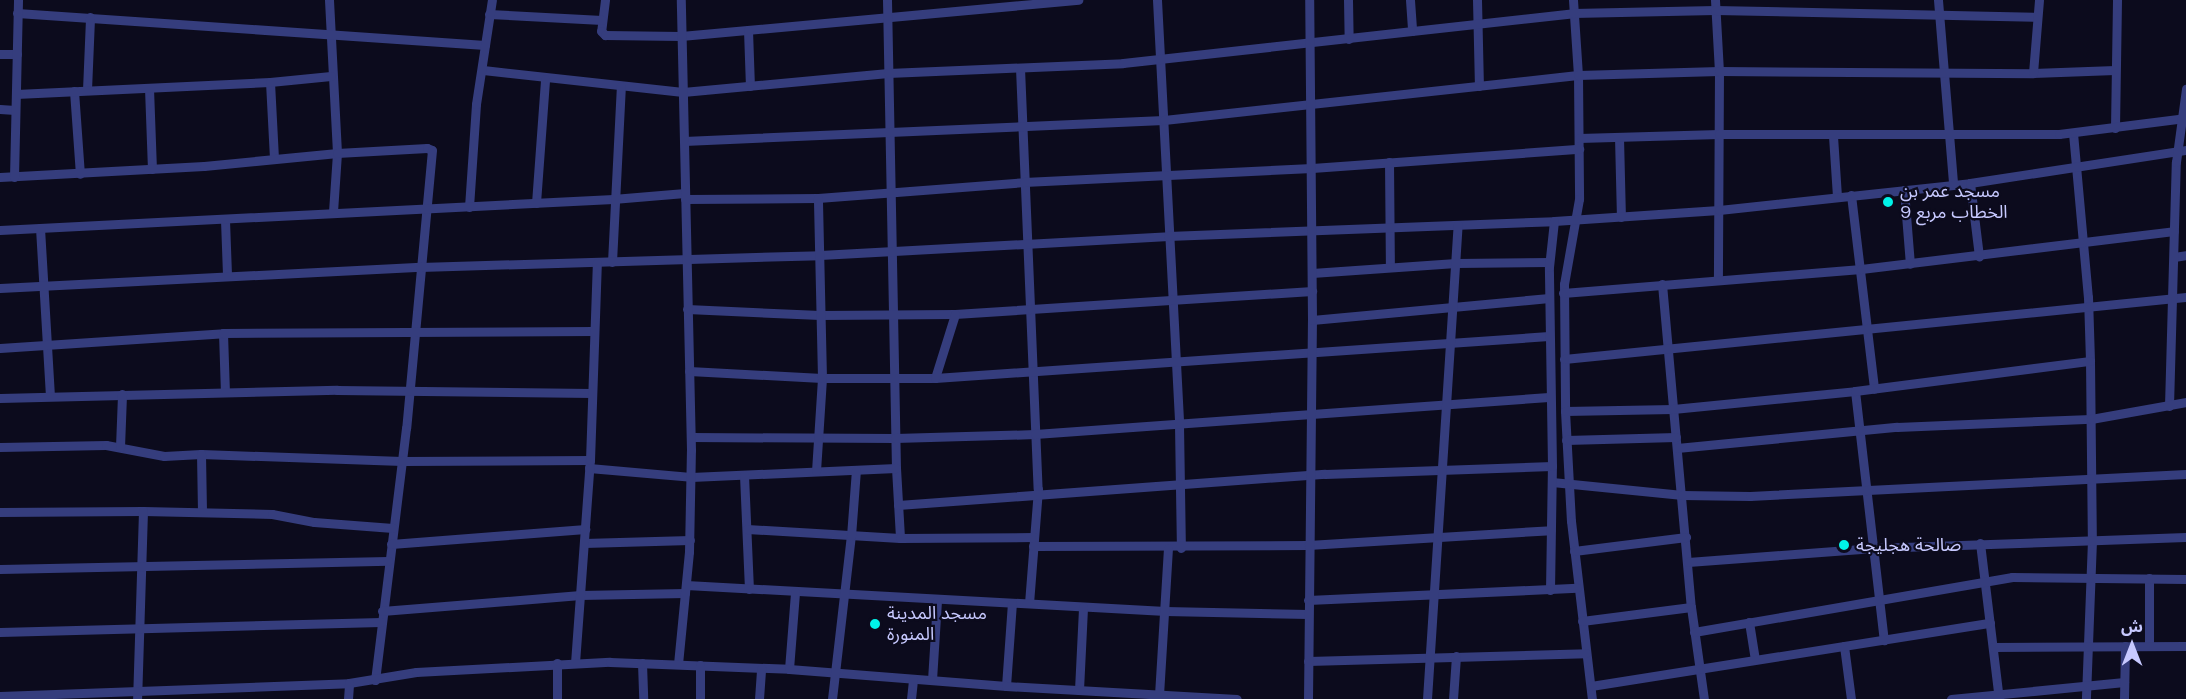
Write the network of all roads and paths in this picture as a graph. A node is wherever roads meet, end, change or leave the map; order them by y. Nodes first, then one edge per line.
1 (18, 0) edge
2 (329, 0) edge
3 (492, 0) edge
4 (605, 0) edge
5 (681, 0) edge
6 (887, 0) edge
7 (1078, 0) edge
8 (1157, 0) edge
9 (1310, 0) edge
10 (1348, 0) edge
11 (1410, 0) edge
12 (1477, 0) edge
13 (1573, 0) edge
14 (1938, 0) edge
15 (2039, 0) edge
16 (2117, 0) edge
17 (1003, 3) edge
18 (1715, 5) edge
19 (17, 13) junction
20 (1573, 13) junction
21 (489, 14) junction
22 (1939, 16) junction
23 (90, 17) junction
24 (887, 17) junction
25 (2037, 17) junction
26 (602, 20) junction
27 (1477, 24) junction
28 (748, 30) junction
29 (1412, 31) junction
30 (329, 33) junction
31 (681, 36) junction
32 (1349, 39) junction
33 (1310, 43) junction
34 (485, 45) junction
35 (0, 54) edge
36 (17, 54) junction
37 (1160, 59) junction
38 (1020, 68) junction
39 (483, 70) junction
40 (2115, 70) junction
41 (1719, 71) junction
42 (888, 73) junction
43 (2033, 73) junction
44 (1578, 75) junction
45 (1944, 75) junction
46 (331, 76) junction
47 (545, 78) junction
48 (270, 82) junction
49 (621, 86) junction
50 (750, 86) junction
51 (1479, 86) junction
52 (149, 88) junction
53 (2186, 89) edge
54 (87, 90) junction
55 (74, 91) junction
56 (683, 92) junction
57 (16, 94) junction
58 (1311, 103) junction
59 (0, 110) edge
60 (15, 110) junction
61 (2184, 119) edge
62 (1164, 120) junction
63 (1023, 127) junction
64 (2115, 128) junction
65 (2073, 133) junction
66 (889, 134) junction
67 (1719, 134) junction
68 (1833, 136) junction
69 (1949, 136) junction
70 (1619, 137) junction
71 (1579, 138) junction
72 (684, 141) junction
73 (1579, 149) junction
74 (2182, 151) edge
75 (337, 153) junction
76 (273, 159) junction
77 (1389, 162) junction
78 (2076, 167) junction
79 (1312, 168) junction
80 (152, 170) junction
81 (80, 174) junction
82 (1165, 174) junction
83 (0, 177) edge
84 (14, 177) junction
85 (1024, 182) junction
86 (1971, 183) junction
87 (1953, 184) junction
88 (2186, 188) edge
89 (1904, 189) junction
90 (2176, 189) junction
91 (890, 191) junction
92 (1851, 195) junction
93 (685, 196) junction
94 (1837, 197) junction
95 (818, 198) junction
96 (613, 200) junction
97 (536, 203) junction
98 (469, 207) junction
99 (428, 208) junction
100 (1719, 210) junction
101 (333, 212) junction
102 (1621, 217) junction
103 (1576, 219) junction
104 (225, 220) junction
105 (1554, 221) junction
106 (1458, 225) junction
107 (40, 228) junction
108 (1390, 228) junction
109 (0, 230) edge
110 (1312, 231) junction
111 (2174, 231) junction
112 (1168, 236) junction
113 (1027, 242) junction
114 (2082, 243) junction
115 (892, 250) junction
116 (820, 255) junction
117 (2186, 255) edge
118 (1980, 256) junction
119 (2174, 257) junction
120 (685, 259) junction
121 (612, 262) junction
122 (1549, 262) junction
123 (597, 263) junction
124 (1456, 263) junction
125 (1910, 264) junction
126 (420, 267) junction
127 (1390, 267) junction
128 (1861, 269) junction
129 (1312, 273) junction
130 (227, 275) junction
131 (1718, 280) junction
132 (1662, 284) junction
133 (44, 285) junction
134 (0, 288) edge
135 (1312, 291) junction
136 (1563, 293) junction
137 (2186, 297) edge
138 (1549, 298) junction
139 (2172, 299) junction
140 (1172, 300) junction
141 (2088, 305) junction
142 (1453, 307) junction
143 (687, 309) junction
144 (1030, 309) junction
145 (955, 314) junction
146 (820, 315) junction
147 (892, 315) junction
148 (1312, 320) junction
149 (1868, 330) junction
150 (594, 331) junction
151 (414, 332) junction
152 (223, 333) junction
153 (1549, 336) junction
154 (1451, 344) junction
155 (45, 345) junction
156 (0, 348) edge
157 (1667, 350) junction
158 (1312, 352) junction
159 (1564, 359) junction
160 (1175, 361) junction
161 (2090, 362) junction
162 (689, 371) junction
163 (1033, 372) junction
164 (1549, 374) junction
165 (1564, 375) junction
166 (822, 378) junction
167 (935, 378) junction
168 (894, 380) junction
169 (1874, 389) junction
170 (225, 392) junction
171 (1855, 392) junction
172 (409, 393) junction
173 (592, 393) junction
174 (122, 394) junction
175 (50, 395) junction
176 (0, 398) edge
177 (1549, 398) junction
178 (2186, 402) edge
179 (1448, 406) junction
180 (2169, 406) junction
181 (1673, 409) junction
182 (1565, 411) junction
183 (1311, 416) junction
184 (2091, 419) junction
185 (1179, 425) junction
186 (1859, 431) junction
187 (1035, 434) junction
188 (691, 437) junction
189 (1676, 437) junction
190 (818, 438) junction
191 (895, 438) junction
192 (1566, 440) junction
193 (0, 447) edge
194 (120, 447) junction
195 (1677, 448) junction
196 (201, 454) junction
197 (402, 461) junction
198 (590, 464) junction
199 (1552, 466) junction
200 (896, 468) junction
201 (856, 470) junction
202 (816, 471) junction
203 (1443, 472) junction
204 (744, 474) junction
205 (2186, 474) edge
206 (1310, 476) junction
207 (691, 477) junction
208 (2091, 479) junction
209 (1552, 482) junction
210 (1568, 484) junction
211 (1180, 485) junction
212 (1867, 490) junction
213 (1038, 495) junction
214 (1682, 495) junction
215 (898, 505) junction
216 (143, 511) junction
217 (0, 512) edge
218 (202, 512) junction
219 (393, 528) junction
220 (585, 529) junction
221 (747, 529) junction
222 (1551, 530) junction
223 (851, 536) junction
224 (1439, 537) junction
225 (1686, 537) junction
226 (2186, 537) edge
227 (900, 538) junction
228 (690, 540) junction
229 (2092, 540) junction
230 (1034, 542) junction
231 (584, 543) junction
232 (1980, 543) junction
233 (391, 544) junction
234 (1308, 545) junction
235 (1168, 548) junction
236 (1181, 548) junction
237 (1874, 548) junction
238 (1574, 550) junction
239 (388, 561) junction
240 (1688, 562) junction
241 (141, 566) junction
242 (0, 569) edge
243 (2091, 576) junction
244 (2149, 578) junction
245 (2186, 579) edge
246 (1985, 580) junction
247 (1577, 588) junction
248 (686, 589) junction
249 (749, 589) junction
250 (1550, 590) junction
251 (795, 592) junction
252 (580, 595) junction
253 (844, 595) junction
254 (1435, 595) junction
255 (937, 600) junction
256 (1308, 600) junction
257 (1880, 600) junction
258 (1012, 603) junction
259 (1029, 603) junction
260 (1083, 607) junction
261 (1691, 607) junction
262 (382, 611) junction
263 (1165, 611) junction
264 (1308, 614) junction
265 (1582, 621) junction
266 (381, 622) junction
267 (1749, 622) junction
268 (1990, 623) junction
269 (139, 628) junction
270 (0, 632) edge
271 (1694, 632) junction
272 (1884, 640) junction
273 (1844, 646) junction
274 (2089, 646) junction
275 (2125, 646) junction
276 (2149, 646) junction
277 (2186, 646) edge
278 (1993, 647) junction
279 (1586, 653) junction
280 (1456, 656) junction
281 (1430, 657) junction
282 (1755, 659) junction
283 (1308, 661) junction
284 (557, 663) junction
285 (575, 663) junction
286 (642, 663) junction
287 (678, 664) junction
288 (700, 665) junction
289 (760, 668) junction
290 (789, 669) junction
291 (1699, 669) junction
292 (836, 672) junction
293 (913, 679) junction
294 (375, 680) junction
295 (932, 680) junction
296 (2124, 682) junction
297 (350, 683) junction
298 (1006, 686) junction
299 (1591, 686) junction
300 (2087, 686) junction
301 (1052, 688) junction
302 (1079, 690) junction
303 (1159, 695) junction
304 (0, 696) edge
305 (137, 696) edge
306 (1999, 697) edge
307 (348, 699) edge
308 (557, 699) edge
309 (643, 699) edge
310 (700, 699) edge
311 (759, 699) edge
312 (832, 699) edge
313 (911, 699) edge
314 (1050, 699) edge
315 (1230, 699) edge
316 (1238, 699) edge
317 (1308, 699) edge
318 (1427, 699) edge
319 (1453, 699) edge
320 (1592, 699) edge
321 (1704, 699) edge
322 (1851, 699) edge
323 (1951, 699) edge
324 (2086, 699) edge
325 (2124, 699) edge

1 - 19 street
2 - 30 street
3 - 21 street
4 - 26 street
5 - 31 street
6 - 24 street
7 - 17 street
8 - 37 street
9 - 33 street
10 - 32 street
11 - 29 street
12 - 27 street
13 - 20 street
14 - 22 street
15 - 25 street
16 - 40 street
17 - 24 street
18 - 20 street
18 - 22 street
18 - 41 street
19 - 23 street
19 - 36 street
20 - 27 street
20 - 44 street
21 - 26 street
21 - 34 street
22 - 25 street
22 - 45 street
23 - 30 street
23 - 54 street
24 - 28 street
24 - 42 street
25 - 43 street
26 - 31 street
27 - 29 street
27 - 51 street
28 - 31 street
28 - 50 street
29 - 32 street
30 - 34 street
30 - 46 street
31 - 56 street
32 - 33 street
33 - 37 street
33 - 58 street
34 - 39 street
35 - 36 street
36 - 57 street
37 - 38 street
37 - 62 street
38 - 42 street
38 - 63 street
39 - 47 street
39 - 98 street
40 - 43 street
40 - 64 street
41 - 44 street
41 - 45 street
41 - 67 street
42 - 50 street
42 - 66 street
43 - 45 street
44 - 51 street
44 - 71 street
45 - 69 street
46 - 48 street
46 - 75 street
47 - 49 street
47 - 97 street
48 - 52 street
48 - 76 street
49 - 56 street
49 - 96 street
50 - 56 street
51 - 58 street
52 - 54 street
52 - 80 street
53 - 61 street
54 - 55 street
55 - 57 street
55 - 81 street
56 - 72 street
57 - 60 street
58 - 62 street
58 - 79 street
59 - 60 street
60 - 84 street
61 - 64 street
61 - 74 street
62 - 63 street
62 - 82 street
63 - 66 street
63 - 85 street
64 - 65 street
65 - 69 street
65 - 78 street
66 - 72 street
66 - 91 street
67 - 68 street
67 - 70 street
67 - 100 street
68 - 69 street
68 - 94 street
69 - 87 street
70 - 71 street
70 - 102 street
71 - 73 street
72 - 93 street
73 - 77 street
73 - 103 street
74 - 78 street
74 - 90 street
75 - 76 street
75 - 99 street
75 - 101 street
76 - 80 street
77 - 79 street
77 - 108 street
78 - 86 street
78 - 114 street
79 - 82 street
79 - 110 street
80 - 81 street
81 - 84 street
82 - 85 street
82 - 112 street
83 - 84 street
85 - 91 street
85 - 113 street
86 - 87 street
86 - 118 street
87 - 89 street
88 - 90 street
89 - 92 street
89 - 125 street
90 - 111 street
91 - 95 street
91 - 115 street
92 - 94 street
92 - 128 street
93 - 95 street
93 - 96 street
93 - 120 street
94 - 100 street
95 - 116 street
96 - 97 street
96 - 121 street
97 - 98 street
98 - 99 street
99 - 101 street
99 - 126 street
100 - 102 street
100 - 131 street
101 - 104 street
102 - 103 street
103 - 105 street
103 - 136 street
104 - 107 street
104 - 130 street
105 - 106 street
105 - 122 street
106 - 108 street
106 - 124 street
107 - 109 street
107 - 133 street
108 - 110 street
108 - 127 street
110 - 112 street
110 - 129 street
111 - 114 street
111 - 119 street
112 - 113 street
112 - 140 street
113 - 115 street
113 - 144 street
114 - 118 street
114 - 141 street
115 - 116 street
115 - 147 street
116 - 120 street
116 - 146 street
117 - 119 street
118 - 125 street
119 - 139 street
120 - 121 street
120 - 143 street
121 - 123 street
122 - 124 street
122 - 138 street
123 - 126 street
123 - 150 street
124 - 127 street
124 - 142 street
125 - 128 street
126 - 130 street
126 - 151 street
127 - 129 street
128 - 131 street
128 - 149 street
129 - 135 street
130 - 133 street
131 - 132 street
132 - 136 street
132 - 157 street
133 - 134 street
133 - 155 street
135 - 140 street
135 - 148 street
136 - 159 street
137 - 139 street
138 - 142 street
138 - 153 street
139 - 141 street
139 - 180 street
140 - 144 street
140 - 160 street
141 - 149 street
141 - 161 street
142 - 148 street
142 - 154 street
143 - 146 street
143 - 162 street
144 - 145 street
144 - 163 street
145 - 147 street
145 - 167 street
146 - 147 street
146 - 166 street
147 - 168 street
148 - 158 street
149 - 157 street
149 - 169 street
150 - 151 street
150 - 173 street
151 - 152 street
151 - 172 street
152 - 155 street
152 - 170 street
153 - 154 street
153 - 164 street
154 - 158 street
154 - 179 street
155 - 156 street
155 - 175 street
157 - 159 street
157 - 181 street
158 - 160 street
158 - 183 street
159 - 165 street
160 - 163 street
160 - 185 street
161 - 169 street
161 - 184 street
162 - 166 street
162 - 188 street
163 - 167 street
163 - 187 street
164 - 165 street
164 - 177 street
165 - 182 street
166 - 168 street
166 - 190 street
167 - 168 street
168 - 191 street
169 - 171 street
170 - 172 street
170 - 174 street
171 - 181 street
171 - 186 street
172 - 173 street
172 - 197 street
173 - 198 street
174 - 175 street
174 - 194 street
175 - 176 street
177 - 179 street
177 - 199 street
178 - 180 street
179 - 183 street
179 - 203 street
180 - 184 street
181 - 182 street
181 - 189 street
182 - 192 street
183 - 185 street
183 - 206 street
184 - 186 street
184 - 208 street
185 - 187 street
185 - 211 street
186 - 195 street
186 - 212 street
187 - 191 street
187 - 213 street
188 - 190 street
188 - 207 street
189 - 192 street
189 - 195 street
190 - 191 street
190 - 202 street
191 - 200 street
192 - 210 street
193 - 194 street
194 - 196 street
195 - 214 street
196 - 197 street
196 - 218 street
197 - 198 street
197 - 219 street
198 - 207 street
198 - 220 street
199 - 203 street
199 - 209 street
200 - 201 street
200 - 215 street
201 - 202 street
201 - 223 street
202 - 204 street
203 - 206 street
203 - 224 street
204 - 207 street
204 - 221 street
205 - 208 street
206 - 211 street
206 - 234 street
207 - 228 street
208 - 212 street
208 - 229 street
209 - 210 street
209 - 222 street
210 - 214 street
210 - 238 street
211 - 213 street
211 - 236 street
212 - 214 street
212 - 237 street
213 - 215 street
213 - 230 street
214 - 225 street
215 - 227 street
216 - 217 street
216 - 218 street
216 - 241 street
218 - 219 street
219 - 233 street
220 - 231 street
220 - 233 street
221 - 223 street
221 - 249 street
222 - 224 street
222 - 250 street
223 - 227 street
223 - 253 street
224 - 234 street
224 - 254 street
225 - 238 street
225 - 240 street
226 - 229 street
227 - 230 street
228 - 231 street
228 - 248 street
229 - 232 street
229 - 243 street
230 - 235 street
230 - 259 street
231 - 252 street
232 - 237 street
232 - 246 street
233 - 239 street
234 - 236 street
234 - 256 street
235 - 236 street
235 - 263 street
237 - 240 street
237 - 257 street
238 - 247 street
239 - 241 street
239 - 262 street
240 - 261 street
241 - 242 street
241 - 269 street
243 - 244 street
243 - 246 street
243 - 274 street
244 - 245 street
244 - 276 street
246 - 257 street
246 - 268 street
247 - 250 street
247 - 265 street
248 - 249 street
248 - 252 street
248 - 287 street
249 - 251 street
250 - 254 street
251 - 253 street
251 - 290 street
252 - 262 street
252 - 285 street
253 - 255 street
253 - 292 street
254 - 256 street
254 - 281 street
255 - 258 street
255 - 295 street
256 - 264 street
257 - 267 street
257 - 272 street
258 - 259 street
258 - 298 street
259 - 260 street
260 - 263 street
260 - 302 street
261 - 265 street
261 - 271 street
262 - 266 street
263 - 264 street
263 - 303 street
264 - 283 street
265 - 279 street
266 - 269 street
266 - 294 street
267 - 271 street
267 - 282 street
268 - 272 street
268 - 278 street
269 - 270 street
269 - 305 street
271 - 291 street
272 - 273 street
273 - 282 street
273 - 322 street
274 - 275 street
274 - 278 street
274 - 300 street
275 - 276 street
275 - 296 street
276 - 277 street
278 - 306 street
279 - 280 street
279 - 299 street
280 - 281 street
280 - 319 street
281 - 283 street
281 - 318 street
282 - 291 street
283 - 317 street
284 - 285 street
284 - 294 street
284 - 308 street
285 - 286 street
286 - 287 street
286 - 309 street
287 - 288 street
288 - 289 street
288 - 310 street
289 - 290 street
289 - 311 street
290 - 292 street
291 - 299 street
291 - 321 street
292 - 293 street
292 - 312 street
293 - 295 street
293 - 313 street
294 - 297 street
295 - 298 street
296 - 300 street
296 - 325 street
297 - 305 street
297 - 307 street
298 - 301 street
299 - 320 street
300 - 306 street
300 - 324 street
301 - 302 street
301 - 314 street
302 - 303 street
303 - 315 street
304 - 305 street
306 - 323 street
315 - 316 street

